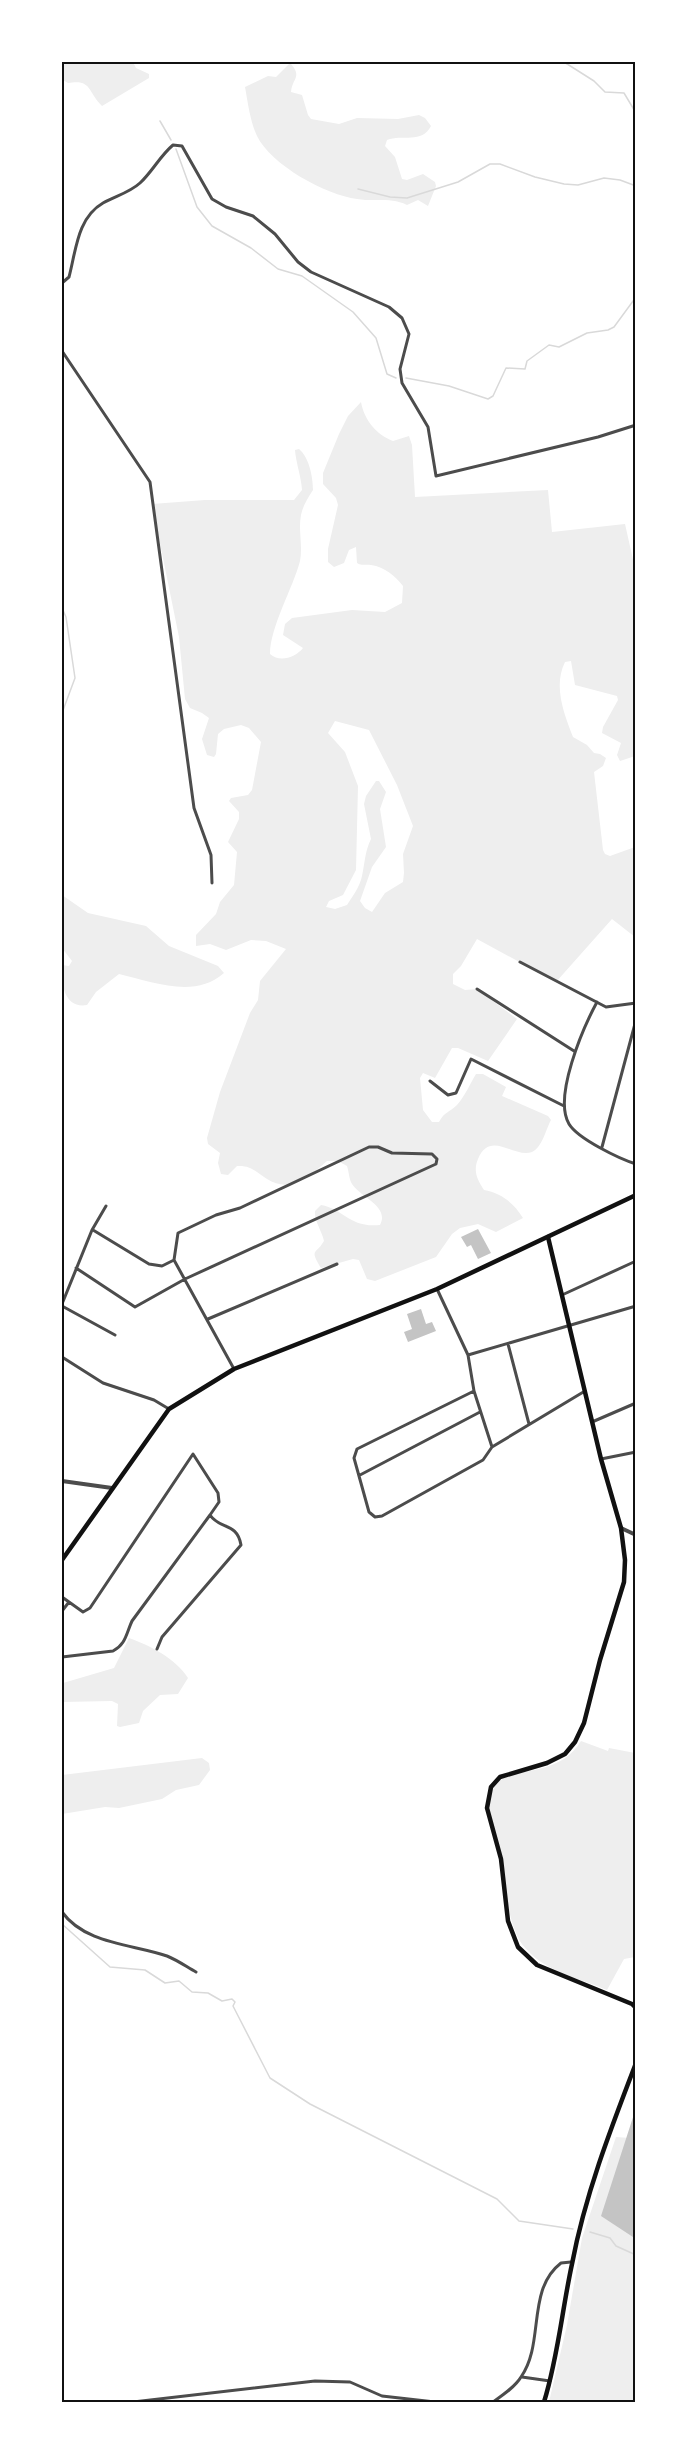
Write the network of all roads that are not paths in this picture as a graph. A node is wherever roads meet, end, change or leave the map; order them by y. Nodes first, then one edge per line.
1 (62, 283) edge
2 (62, 351) edge
3 (636, 425) edge
4 (212, 883) dead end
5 (520, 962) dead end
6 (477, 989) dead end
7 (597, 1002) junction
8 (636, 1003) edge
9 (636, 1020) edge
10 (574, 1051) junction
11 (430, 1081) dead end
12 (564, 1106) junction
13 (602, 1148) junction
14 (636, 1164) edge
15 (636, 1195) edge
16 (106, 1206) dead end
17 (92, 1230) junction
18 (548, 1237) junction
19 (174, 1260) junction
20 (636, 1261) edge
21 (337, 1264) dead end
22 (76, 1268) junction
23 (185, 1279) junction
24 (437, 1289) junction
25 (562, 1295) junction
26 (62, 1305) edge
27 (636, 1306) edge
28 (208, 1319) junction
29 (570, 1326) junction
30 (115, 1335) dead end
31 (508, 1344) junction
32 (468, 1355) junction
33 (62, 1357) edge
34 (234, 1369) junction
35 (474, 1391) junction
36 (585, 1391) junction
37 (636, 1403) edge
38 (169, 1409) junction
39 (480, 1412) junction
40 (592, 1422) junction
41 (530, 1424) junction
42 (492, 1448) junction
43 (636, 1452) edge
44 (601, 1459) junction
45 (360, 1475) junction
46 (62, 1481) edge
47 (112, 1488) junction
48 (210, 1515) junction
49 (621, 1528) junction
50 (636, 1534) edge
51 (62, 1560) edge
52 (62, 1597) edge
53 (69, 1602) junction
54 (62, 1611) edge
55 (157, 1649) dead end
56 (62, 1657) edge
57 (62, 1912) edge
58 (196, 1972) dead end
59 (636, 2008) edge
60 (636, 2063) edge
61 (572, 2262) junction
62 (522, 2377) junction
63 (550, 2381) junction
64 (133, 2403) edge
65 (435, 2403) edge
66 (494, 2403) edge
67 (543, 2403) edge

1 - 3 street
2 - 4 street
5 - 7 street
6 - 10 street
7 - 8 street
7 - 10 street
9 - 13 street
10 - 12 street
11 - 12 street
12 - 13 street
13 - 14 street
15 - 18 main road
16 - 17 street
17 - 19 street
17 - 22 street
18 - 24 main road
18 - 25 main road
19 - 23 street
19 - 23 street
20 - 25 street
21 - 28 street
22 - 23 street
22 - 26 street
23 - 28 street
24 - 32 street
24 - 34 main road
25 - 29 main road
26 - 30 street
27 - 29 street
28 - 34 street
29 - 31 street
29 - 36 main road
31 - 32 street
31 - 41 street
32 - 35 street
33 - 38 street
34 - 38 main road
35 - 39 street
35 - 45 street
36 - 40 main road
36 - 41 street
37 - 40 street
38 - 47 main road
39 - 42 street
39 - 45 street
40 - 44 main road
41 - 42 street
42 - 45 street
43 - 44 street
44 - 49 main road
46 - 47 street
47 - 51 main road
48 - 53 street
48 - 55 street
48 - 56 street
49 - 50 street
49 - 59 main road
52 - 53 street
53 - 54 street
57 - 58 street
60 - 61 main road
61 - 62 street
61 - 63 main road
62 - 63 street
62 - 66 street
63 - 67 main road
64 - 65 street

